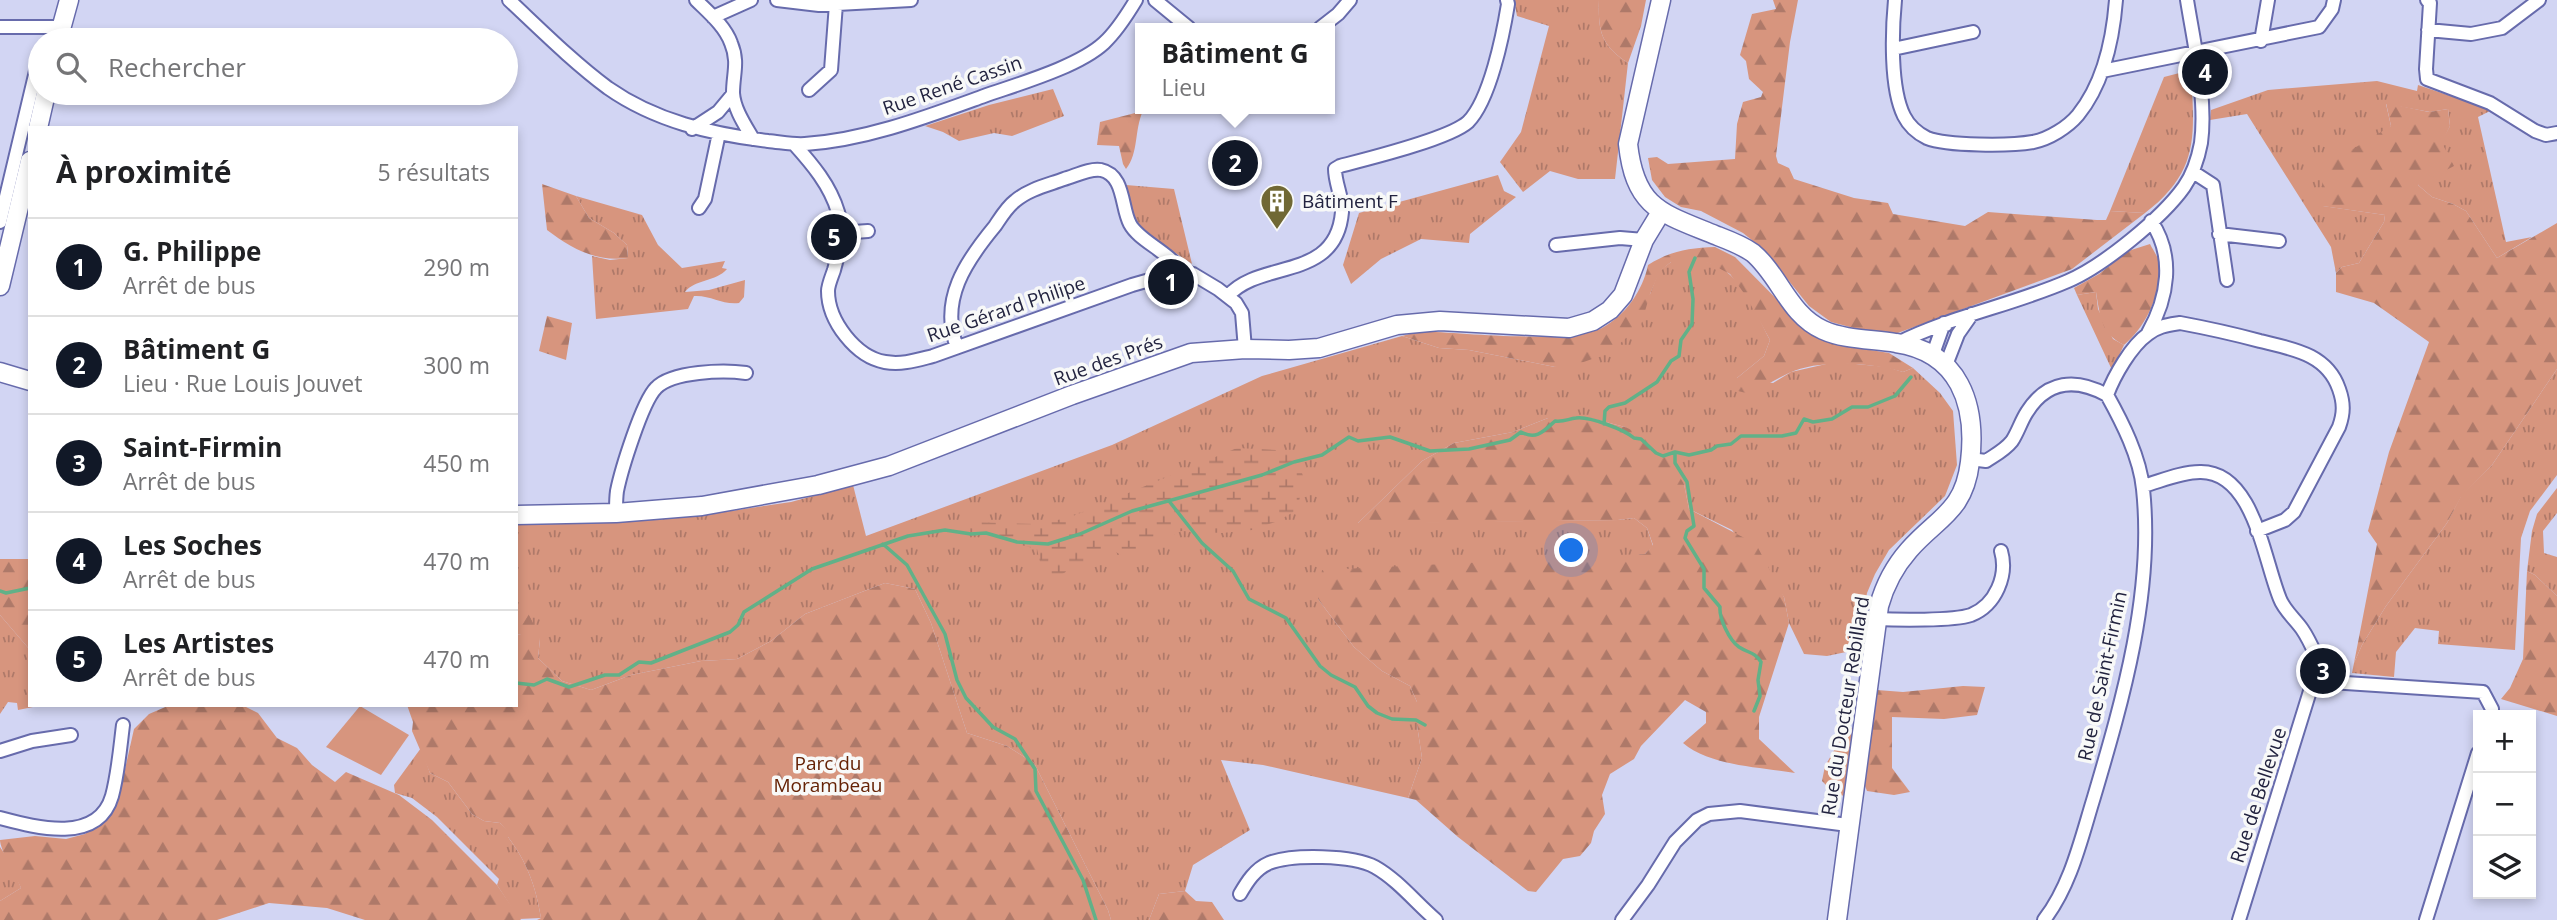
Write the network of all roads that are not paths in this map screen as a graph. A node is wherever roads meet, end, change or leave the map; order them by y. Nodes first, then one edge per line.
1 (69, 0) edge
2 (509, 0) edge
3 (696, 0) edge
4 (751, 0) edge
5 (777, 0) edge
6 (911, 0) edge
7 (1136, 0) edge
8 (1156, 0) edge
9 (1350, 0) edge
10 (1507, 0) edge
11 (1661, 0) edge
12 (1895, 0) edge
13 (2116, 0) edge
14 (2187, 0) edge
15 (2268, 0) edge
16 (2334, 0) edge
17 (2427, 0) edge
18 (2539, 0) edge
19 (836, 4) junction
20 (713, 17) junction
21 (1183, 23) edge
22 (1326, 23) edge
23 (0, 27) edge
24 (56, 28) edge
25 (2428, 30) junction
26 (28, 31) edge
27 (1973, 32) dead end
28 (2261, 41) junction
29 (1893, 50) junction
30 (2195, 54) junction
31 (2102, 71) junction
32 (809, 90) dead end
33 (733, 94) junction
34 (28, 104) edge
35 (43, 105) edge
36 (38, 126) edge
37 (692, 129) junction
38 (719, 133) junction
39 (2557, 133) edge
40 (752, 139) junction
41 (794, 144) junction
42 (28, 168) edge
43 (2193, 172) junction
44 (699, 208) dead end
45 (1661, 212) junction
46 (2151, 221) junction
47 (0, 222) edge
48 (869, 231) dead end
49 (840, 233) junction
50 (2219, 234) junction
51 (1644, 240) junction
52 (2279, 241) dead end
53 (1556, 245) dead end
54 (1181, 271) junction
55 (2227, 280) dead end
56 (0, 286) edge
57 (1228, 296) junction
58 (1972, 314) junction
59 (1944, 323) junction
60 (1958, 334) junction
61 (2146, 335) junction
62 (1898, 343) junction
63 (957, 347) junction
64 (1245, 349) junction
65 (1940, 359) junction
66 (0, 372) edge
67 (746, 373) dead end
68 (28, 380) edge
69 (2107, 395) junction
70 (1970, 459) junction
71 (2143, 486) junction
72 (616, 513) junction
73 (518, 515) edge
74 (2257, 531) junction
75 (2001, 551) dead end
76 (1876, 619) junction
77 (2315, 681) junction
78 (2492, 710) edge
79 (124, 725) dead end
80 (71, 735) dead end
81 (0, 751) edge
82 (2473, 769) edge
83 (0, 818) edge
84 (1848, 825) junction
85 (1240, 894) dead end
86 (1436, 920) edge
87 (1622, 920) edge
88 (1837, 920) edge
89 (2044, 920) edge
90 (2239, 920) edge
91 (2426, 920) edge

1 - 24 main road
2 - 37 street, Rue René Cassin
3 - 20 street
4 - 20 street
5 - 19 street
6 - 19 street
7 - 41 street, Rue René Cassin
8 - 21 street
9 - 22 street
10 - 57 street
11 - 45 main road
12 - 29 street
13 - 31 street
14 - 30 street
15 - 28 street
16 - 28 street
17 - 25 street
18 - 25 street
19 - 32 street
20 - 33 street
23 - 26 street
25 - 39 street
27 - 29 street
28 - 30 street
29 - 31 street
30 - 31 street
30 - 43 street
33 - 37 street
33 - 40 street
34 - 47 street
35 - 36 main road
37 - 38 street, Rue René Cassin
38 - 40 street, Rue René Cassin
38 - 44 street
40 - 41 street, Rue René Cassin
41 - 49 street, Rue Gérard Philipe
42 - 56 main road
43 - 46 street
43 - 50 street
45 - 51 main road, Rue des Prés
45 - 62 main road
46 - 58 street
46 - 61 street
48 - 49 street
49 - 63 street, Rue Gérard Philipe
50 - 52 street
50 - 55 street
51 - 53 street
51 - 64 main road, Rue des Prés
54 - 57 street
54 - 63 street, Rue Gérard Philipe
54 - 63 street
57 - 64 street
58 - 59 street
58 - 60 street
59 - 60 street
59 - 62 street
59 - 65 street
60 - 65 street
61 - 69 street
61 - 74 street
62 - 65 main road
64 - 72 main road, Rue des Prés
65 - 70 main road, Rue du Docteur Rebillard
66 - 68 main road
67 - 72 street
69 - 70 street
69 - 71 street, Rue de Saint-Firmin
70 - 76 main road, Rue du Docteur Rebillard
71 - 74 street
71 - 89 street, Rue de Saint-Firmin
72 - 73 main road, Rue des Prés
74 - 77 street
75 - 76 street
76 - 84 main road, Rue du Docteur Rebillard
77 - 78 street
77 - 90 street, Rue de Bellevue
79 - 83 street
80 - 81 street
82 - 91 street
84 - 87 street
84 - 88 main road, Rue du Docteur Rebillard
85 - 86 street

